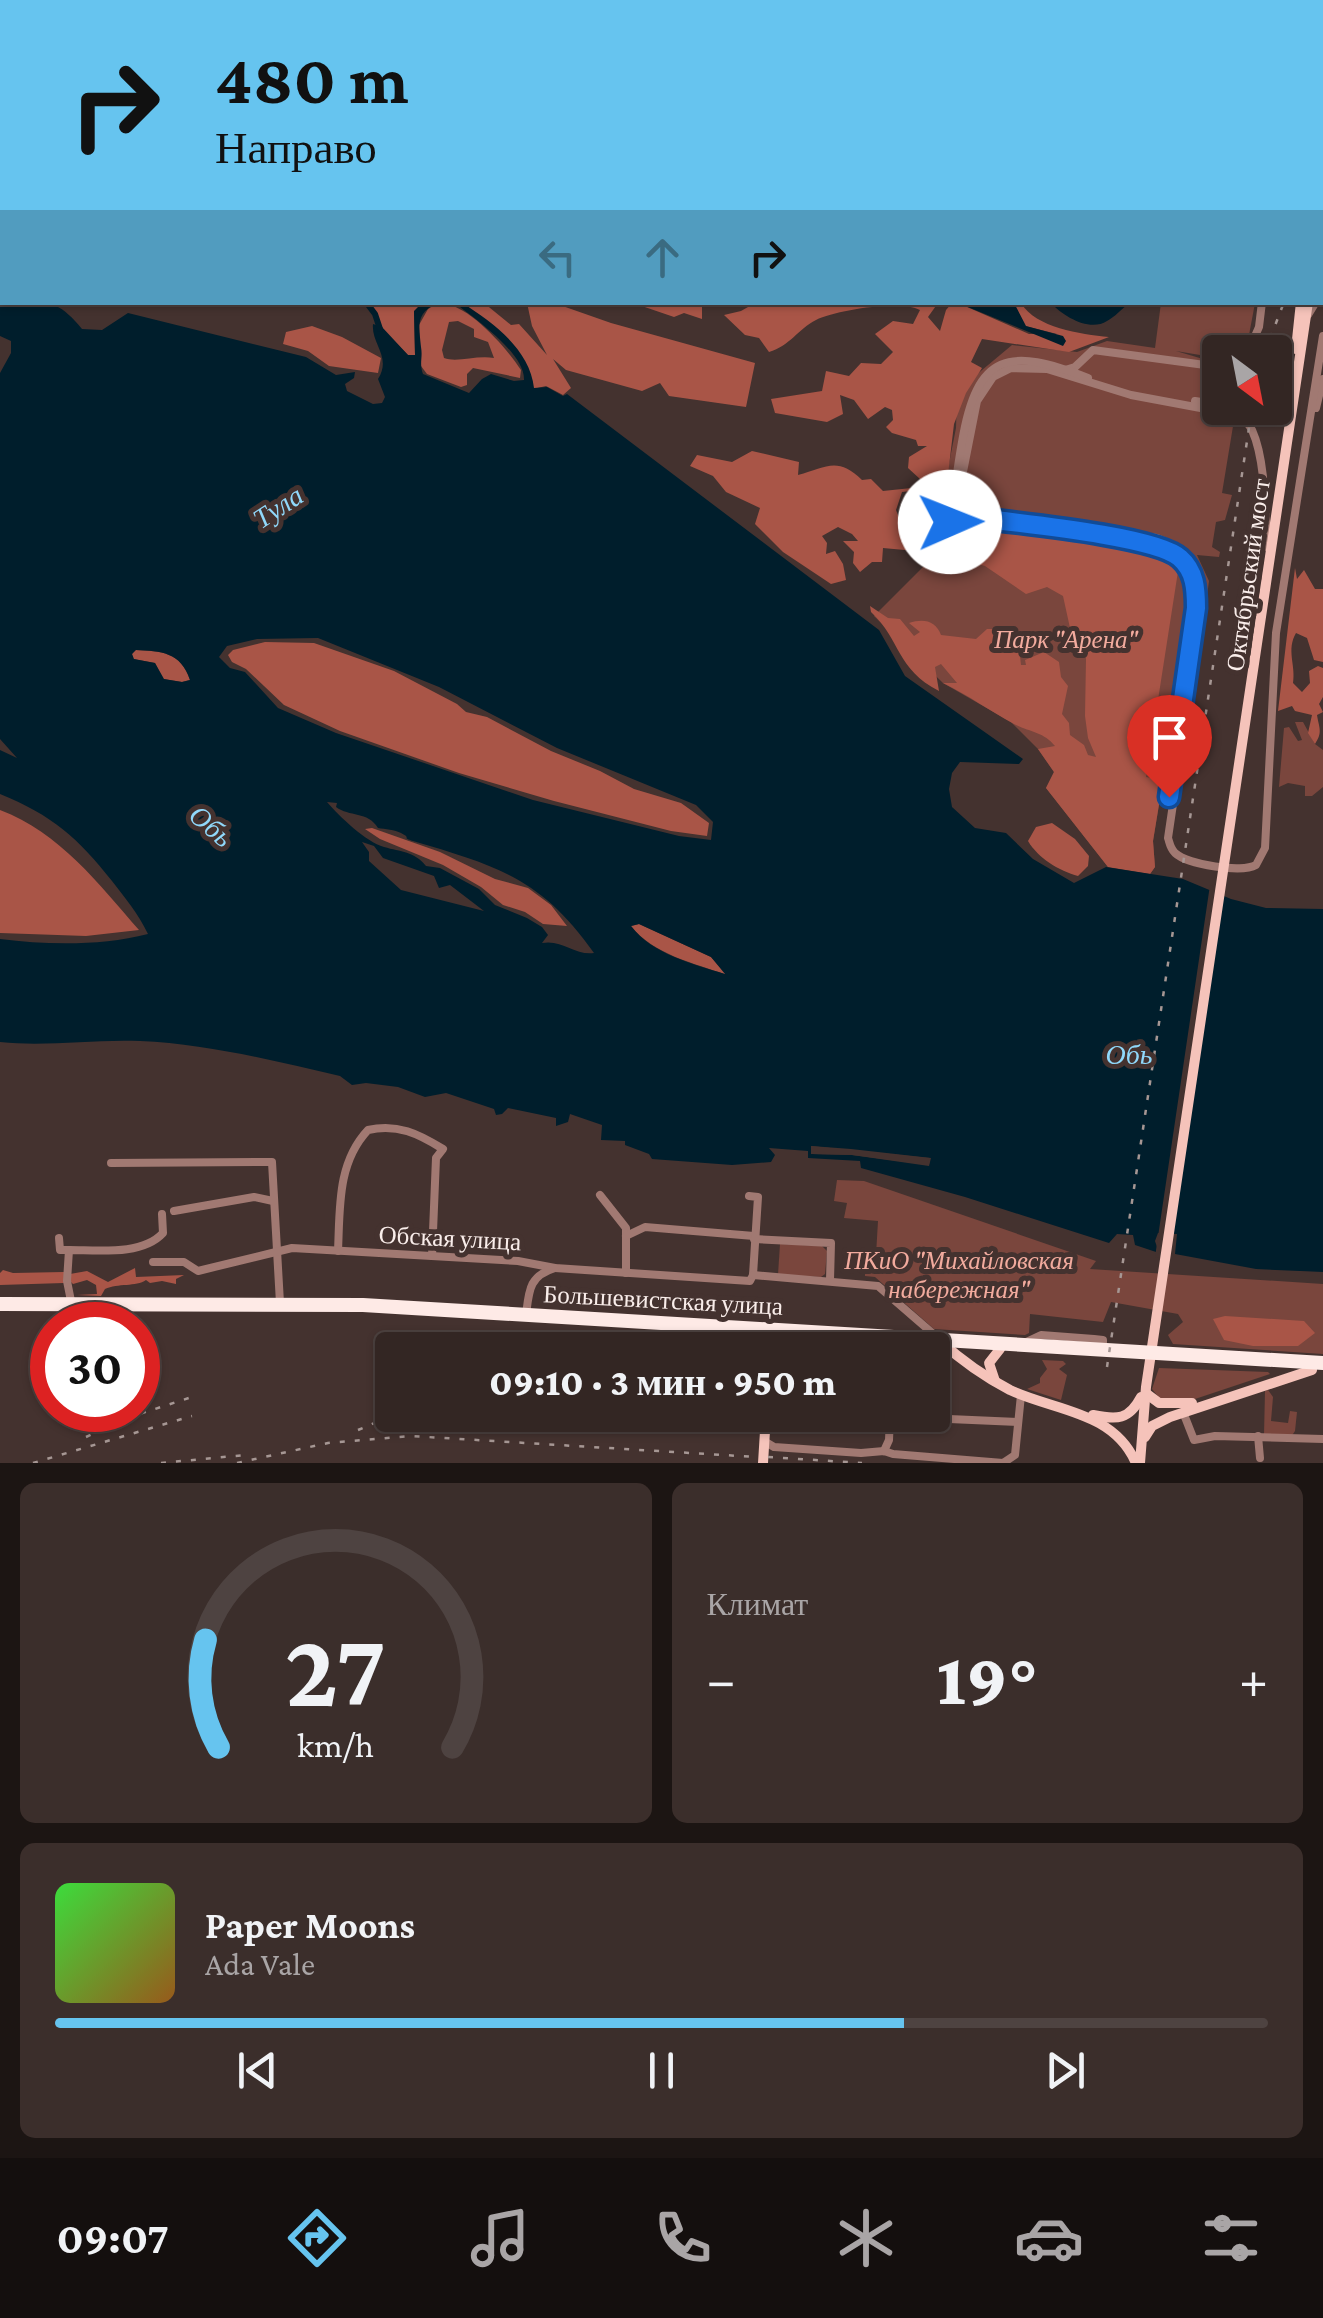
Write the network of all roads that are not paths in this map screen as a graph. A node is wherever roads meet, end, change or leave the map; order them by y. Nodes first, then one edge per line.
1 (1262, 305) edge
2 (1300, 305) edge
3 (1308, 309) edge
4 (1255, 335) edge
5 (1323, 336) edge
6 (1077, 363) junction
7 (1202, 365) edge
8 (1047, 366) junction
9 (1065, 370) junction
10 (1079, 377) junction
11 (1320, 385) edge
12 (1172, 399) junction
13 (1202, 403) edge
14 (1202, 405) edge
15 (1248, 425) edge
16 (930, 509) dead end
17 (953, 510) junction
18 (948, 543) dead end
19 (1267, 547) junction
20 (1223, 852) junction
21 (111, 1163) dead end
22 (600, 1195) dead end
23 (749, 1196) dead end
24 (273, 1201) junction
25 (174, 1210) dead end
26 (162, 1214) dead end
27 (626, 1236) junction
28 (754, 1237) junction
29 (59, 1238) dead end
30 (69, 1250) junction
31 (338, 1251) junction
32 (277, 1252) junction
33 (432, 1256) junction
34 (154, 1262) dead end
35 (555, 1268) junction
36 (626, 1272) junction
37 (751, 1278) junction
38 (830, 1280) junction
39 (896, 1299) junction
40 (71, 1302) edge
41 (280, 1304) junction
42 (160, 1305) edge
43 (0, 1307) edge
44 (30, 1307) edge
45 (526, 1315) junction
46 (664, 1332) edge
47 (699, 1332) edge
48 (918, 1332) edge
49 (931, 1332) edge
50 (950, 1343) edge
51 (950, 1344) edge
52 (950, 1348) edge
53 (1000, 1349) junction
54 (1317, 1367) edge
55 (984, 1371) junction
56 (1272, 1372) junction
57 (1143, 1391) junction
58 (1021, 1395) junction
59 (1183, 1412) junction
60 (1082, 1414) junction
61 (950, 1419) edge
62 (1018, 1422) junction
63 (765, 1432) edge
64 (889, 1432) edge
65 (1258, 1436) junction
66 (1323, 1440) edge
67 (764, 1444) junction
68 (1142, 1447) junction
69 (884, 1451) junction
70 (1260, 1458) dead end
71 (1137, 1462) edge
72 (763, 1463) edge

1 - 4 street
2 - 19 main road, Октябрьский мост
3 - 20 main road, Октябрьский мост
5 - 11 street
6 - 7 street
6 - 9 street
6 - 10 street
8 - 9 street
8 - 10 street
8 - 17 street
9 - 10 street
10 - 12 street
11 - 17 street
12 - 13 street
12 - 14 street
15 - 19 street
16 - 17 street
17 - 18 street
19 - 20 main road, Октябрьский мост
20 - 57 main road, Октябрьский мост
21 - 24 street
22 - 27 street
23 - 28 street
24 - 25 street
24 - 32 street
26 - 30 street
27 - 28 street
27 - 36 street
28 - 37 street
28 - 38 street
29 - 30 street
30 - 40 street
31 - 32 street, Обская улица
31 - 33 street, Обская улица
31 - 33 street
32 - 34 street, Обская улица
32 - 41 street
33 - 35 street, Обская улица
35 - 36 street, Обская улица
35 - 45 street
36 - 37 street, Обская улица
37 - 38 street, Обская улица
38 - 39 street, Обская улица
39 - 48 street
39 - 49 street
41 - 42 highway, Большевистская улица
41 - 45 highway, Большевистская улица
43 - 44 highway, Большевистская улица
43 - 46 highway, Большевистская улица
45 - 47 highway, Большевистская улица
50 - 54 highway, Большевистская улица
51 - 53 highway, Большевистская улица
52 - 55 main road
53 - 55 main road
53 - 56 highway, Большевистская улица
54 - 56 highway, Большевистская улица
54 - 59 main road
55 - 58 main road
56 - 57 main road
57 - 60 main road
57 - 68 main road
57 - 71 main road
58 - 60 main road
58 - 62 street
59 - 65 street
59 - 68 main road
60 - 71 main road
61 - 62 street
62 - 69 street
63 - 67 main road
64 - 69 street
65 - 66 street
65 - 70 street
67 - 69 street
67 - 72 main road
68 - 71 main road

